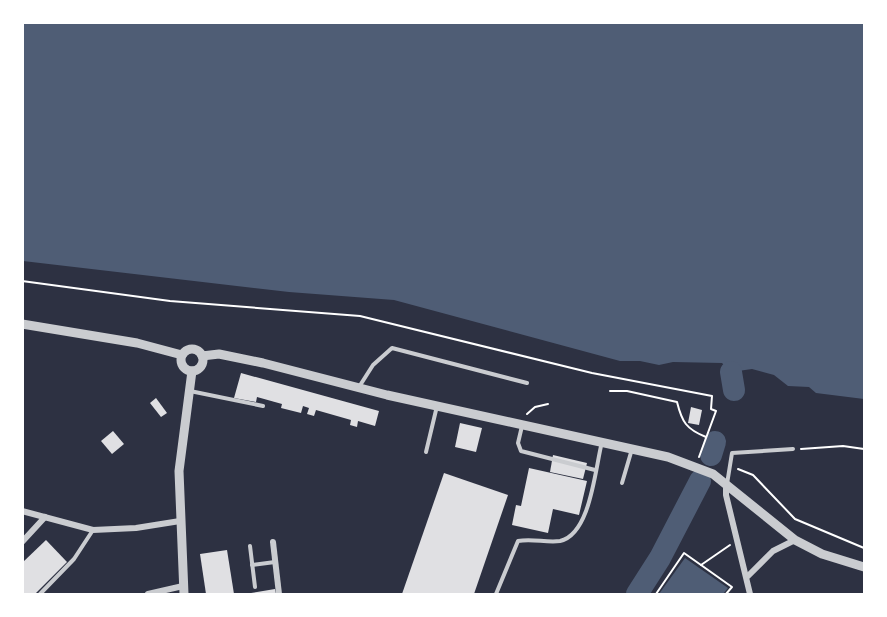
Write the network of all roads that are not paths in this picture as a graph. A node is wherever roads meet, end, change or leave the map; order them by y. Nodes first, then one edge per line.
1 (22, 324) edge
2 (182, 355) junction
3 (202, 356) junction
4 (192, 371) junction
5 (527, 383) dead end
6 (358, 387) junction
7 (189, 391) junction
8 (263, 406) dead end
9 (437, 406) junction
10 (522, 425) junction
11 (602, 442) junction
12 (632, 449) junction
13 (793, 449) road end
14 (426, 452) dead end
15 (595, 470) junction
16 (622, 483) dead end
17 (726, 485) junction
18 (22, 511) edge
19 (45, 517) junction
20 (180, 521) junction
21 (93, 530) junction
22 (795, 540) junction
23 (22, 542) edge
24 (273, 542) dead end
25 (250, 546) dead end
26 (275, 562) junction
27 (252, 565) junction
28 (864, 567) edge
29 (748, 576) junction
30 (255, 587) dead end
31 (183, 590) edge
32 (40, 594) edge
33 (148, 594) edge
34 (279, 594) edge
35 (496, 594) edge
36 (750, 594) edge

1 - 2 street
2 - 3 street
2 - 4 street
3 - 4 street
3 - 6 street
4 - 7 street
5 - 6 lane
6 - 9 street
7 - 8 lane
7 - 20 street
9 - 10 street
9 - 14 lane
10 - 11 street
10 - 15 lane
11 - 12 street
11 - 15 lane
12 - 16 lane
12 - 17 street
13 - 17 lane
15 - 35 lane
17 - 22 street
17 - 29 street
18 - 19 street
19 - 21 street
19 - 23 street
20 - 21 street
20 - 31 street
21 - 32 lane
22 - 28 street
22 - 29 street
24 - 26 street
25 - 27 lane
26 - 27 lane
26 - 34 street
27 - 30 lane
29 - 36 street
31 - 33 street

